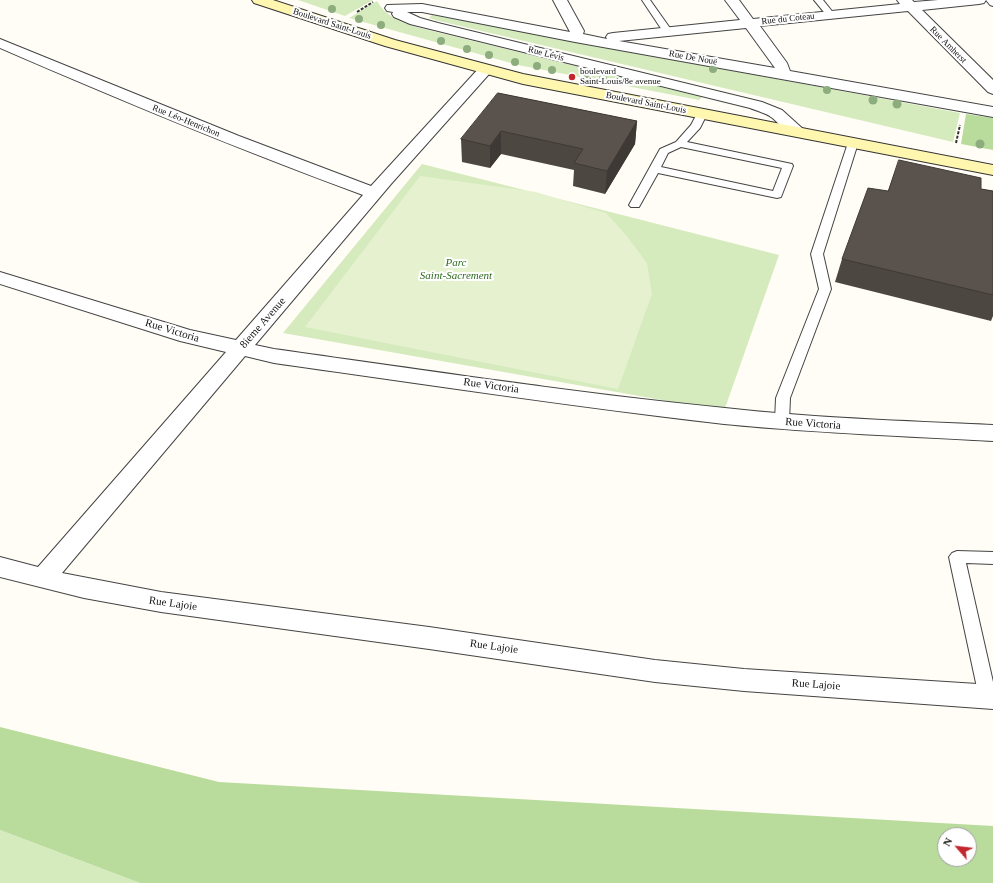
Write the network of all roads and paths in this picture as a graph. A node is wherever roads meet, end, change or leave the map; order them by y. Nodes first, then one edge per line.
1 (259, 0) edge
2 (560, 0) edge
3 (646, 0) edge
4 (732, 0) edge
5 (818, 0) edge
6 (978, 0) edge
7 (990, 0) edge
8 (373, 2) dead end
9 (907, 3) edge
10 (993, 3) edge
11 (390, 4) edge
12 (357, 11) dead end
13 (831, 15) junction
14 (749, 23) junction
15 (667, 32) junction
16 (575, 38) junction
17 (599, 42) junction
18 (0, 43) edge
19 (485, 70) junction
20 (782, 74) junction
21 (993, 89) edge
22 (993, 112) edge
23 (702, 114) junction
24 (960, 128) dead end
25 (797, 132) junction
26 (956, 142) dead end
27 (854, 143) junction
28 (680, 144) junction
29 (655, 169) junction
30 (993, 170) edge
31 (374, 193) junction
32 (635, 205) dead end
33 (0, 278) edge
34 (240, 349) junction
35 (782, 421) junction
36 (993, 433) edge
37 (993, 558) edge
38 (0, 567) edge
39 (43, 578) junction
40 (991, 697) edge

1 - 19 street, Boulevard Saint-Louis
2 - 16 street
3 - 15 lane
4 - 14 street
5 - 13 lane
6 - 9 street, Rue du Coteau
7 - 10 lane
8 - 12 path
9 - 13 street, Rue du Coteau
9 - 21 street, Rue Amherst
11 - 16 street, Rue De Nouë
11 - 25 street, Rue Lévis
13 - 14 street, Rue du Coteau
14 - 15 street, Rue du Coteau
14 - 20 street
15 - 17 street, Rue du Coteau
16 - 17 street, Rue De Nouë
17 - 20 street, Rue De Nouë
18 - 31 street, Rue Léo-Henrichon
19 - 23 street, Boulevard Saint-Louis
19 - 31 street, 8ieme Avenue
20 - 22 street, Rue De Nouë
23 - 25 street, Boulevard Saint-Louis
23 - 28 lane
24 - 26 path
25 - 27 street, Boulevard Saint-Louis
27 - 30 street, Boulevard Saint-Louis
27 - 35 lane
28 - 29 lane
28 - 29 lane
29 - 32 lane
31 - 34 street, 8ieme Avenue
33 - 34 street, Rue Victoria
34 - 35 street, Rue Victoria
34 - 39 street, 8ieme Avenue
35 - 36 street, Rue Victoria
37 - 40 lane
38 - 39 street, Rue Lajoie
39 - 40 street, Rue Lajoie

